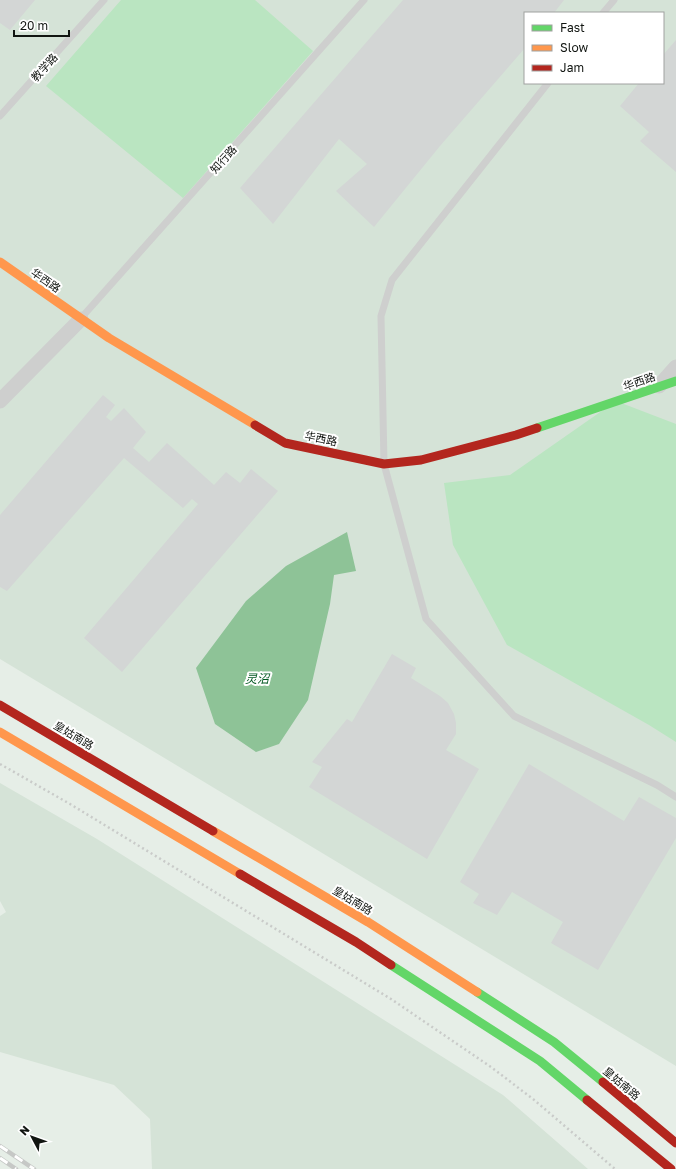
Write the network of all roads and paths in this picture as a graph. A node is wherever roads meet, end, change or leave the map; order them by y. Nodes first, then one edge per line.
1 (104, 0) edge
2 (364, 0) edge
3 (614, 0) edge
4 (604, 12) edge
5 (547, 84) edge
6 (0, 116) edge
7 (0, 262) edge
8 (81, 319) junction
9 (676, 367) edge
10 (676, 381) edge
11 (659, 387) junction
12 (0, 401) edge
13 (384, 464) junction
14 (0, 705) edge
15 (0, 732) edge
16 (0, 764) edge
17 (676, 796) edge
18 (676, 1143) edge
19 (615, 1169) edge
20 (671, 1169) edge

1 - 6 lane, 教学路
2 - 8 lane, 知行路
3 - 4 lane
5 - 13 lane
7 - 8 street, 华西路
8 - 12 street
8 - 13 street, 华西路
9 - 11 street
10 - 11 street, 华西路
11 - 13 street, 华西路
13 - 17 lane
14 - 18 street, 皇姑南路
15 - 20 street
16 - 19 path

